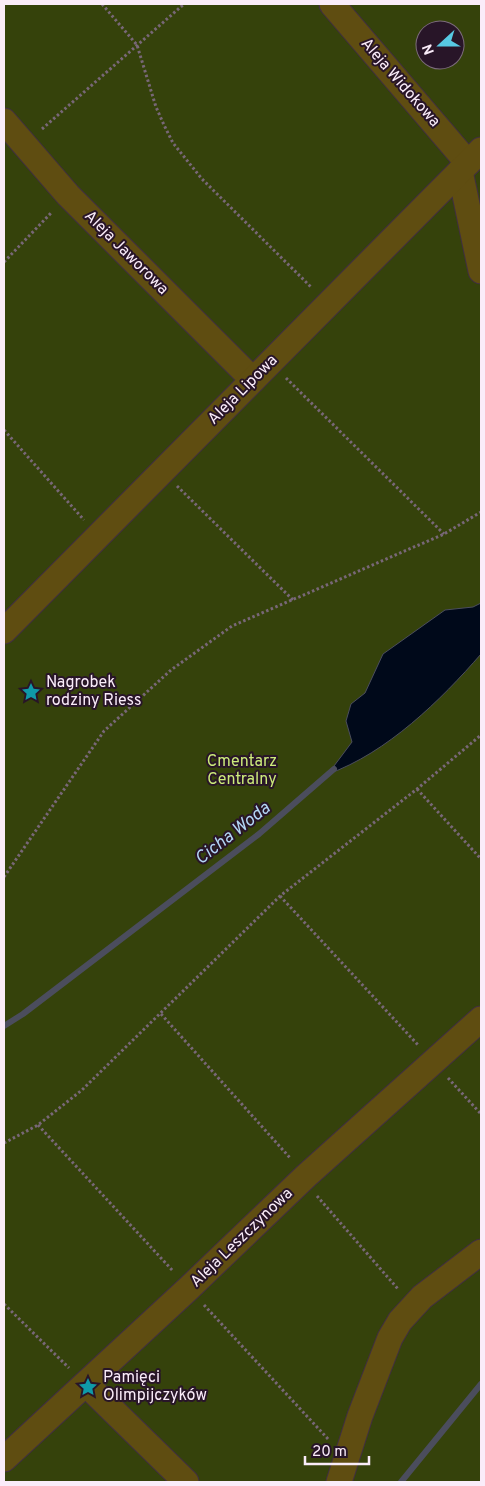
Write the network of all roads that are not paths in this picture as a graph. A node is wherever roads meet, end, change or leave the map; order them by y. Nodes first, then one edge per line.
1 (332, 4) edge
2 (4, 121) edge
3 (474, 157) edge
4 (481, 271) edge
5 (253, 380) junction
6 (4, 631) edge
7 (481, 1019) edge
8 (481, 1252) edge
9 (86, 1384) junction
10 (4, 1460) edge
11 (186, 1482) edge
12 (339, 1482) edge

1 - 3 street, Aleja Widokowa
2 - 5 street, Aleja Jaworowa
3 - 4 street, Aleja Widokowa
3 - 5 street, Aleja Lipowa
5 - 6 street, Aleja Lipowa
7 - 9 street, Aleja Leszczynowa
8 - 12 street
9 - 10 street, Aleja Leszczynowa
9 - 11 street

